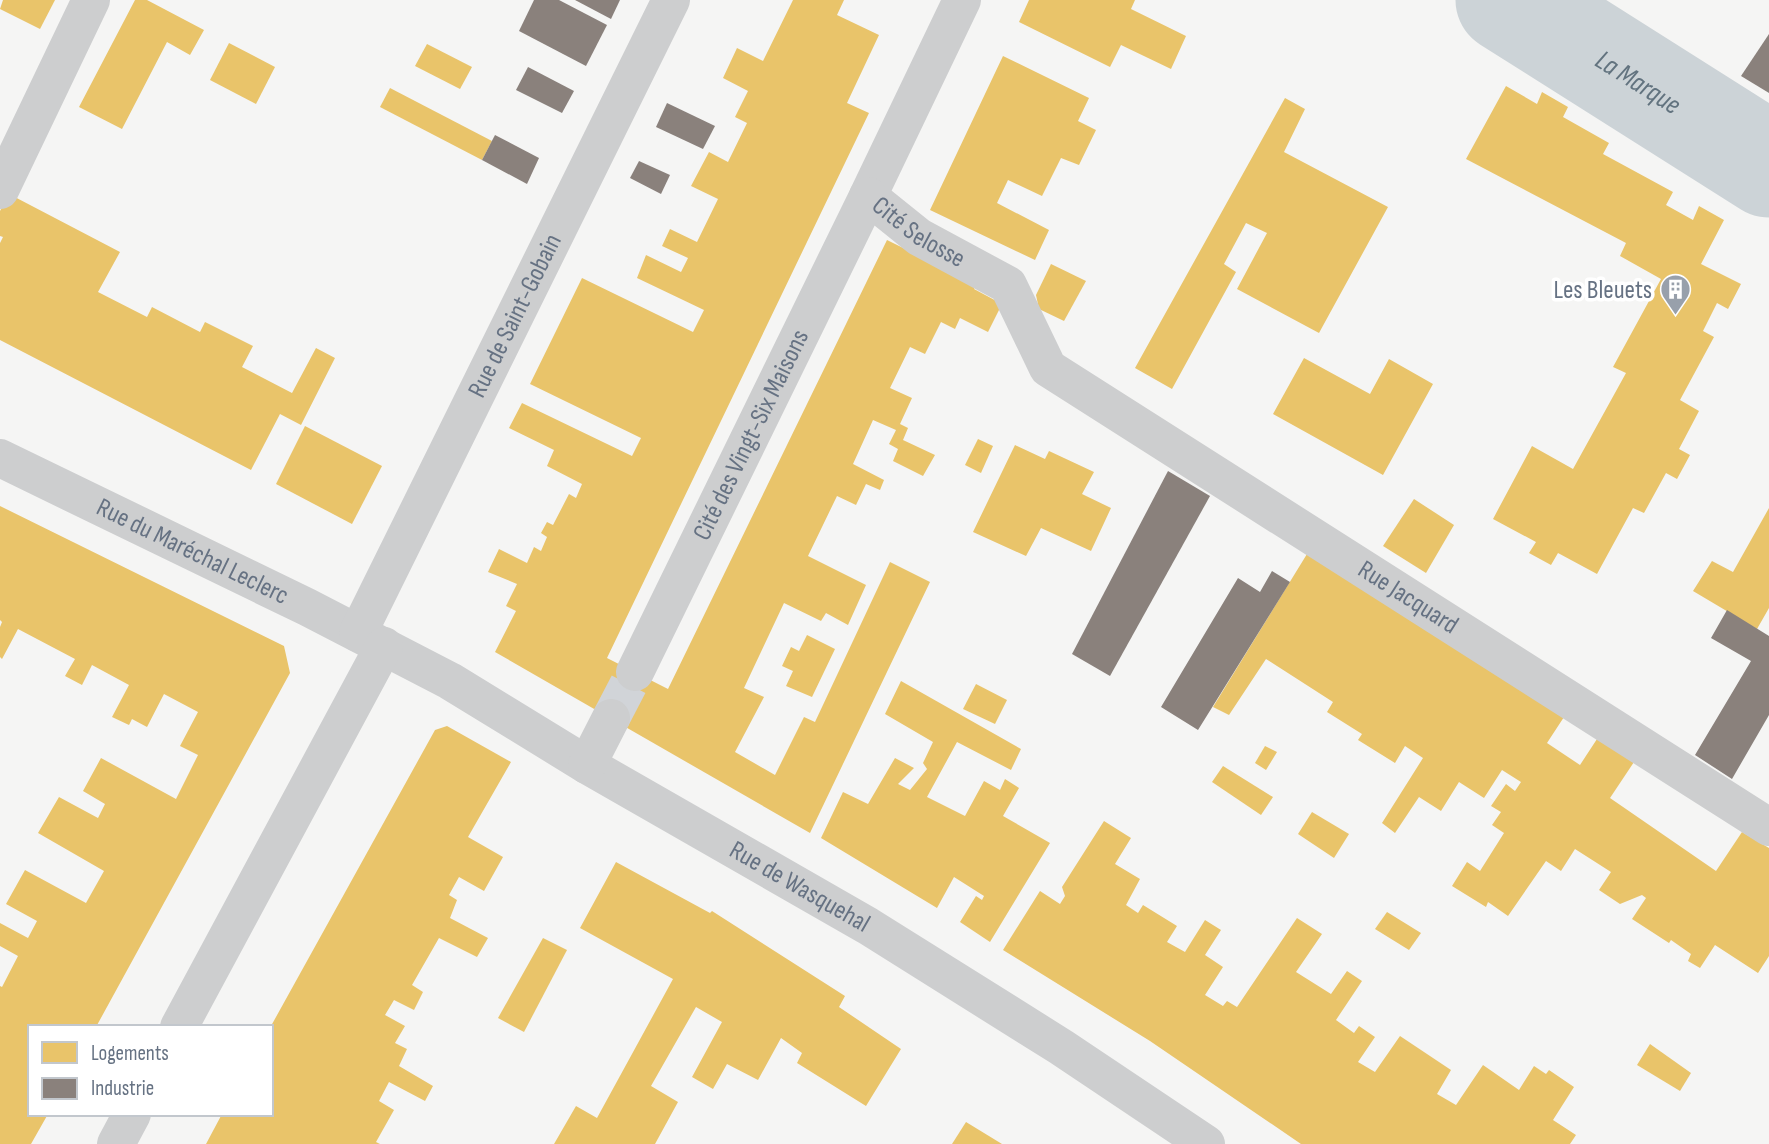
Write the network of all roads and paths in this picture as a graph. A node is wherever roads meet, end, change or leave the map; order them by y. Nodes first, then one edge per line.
1 (90, 0) edge
2 (671, 0) edge
3 (962, 0) edge
4 (0, 190) edge
5 (868, 196) junction
6 (1048, 368) joint
7 (0, 458) edge
8 (371, 640) junction
9 (635, 672) tunnel mouth
10 (611, 718) tunnel mouth
11 (587, 765) junction
12 (1769, 827) edge
13 (181, 1025) edge
14 (131, 1116) edge
15 (116, 1144) edge
16 (1206, 1144) edge

1 - 4 street
2 - 8 street, Rue de Saint-Gobain
3 - 5 street, Cité Selosse
5 - 6 street, Cité Selosse
5 - 9 street, Cité des Vingt-Six Maisons
6 - 12 street, Rue Jacquard
7 - 8 street, Rue du Maréchal Leclerc
8 - 11 street, Rue de Wasquehal
8 - 13 street, Rue de Saint-Gobain
10 - 11 street
11 - 16 street, Rue de Wasquehal
14 - 15 street

